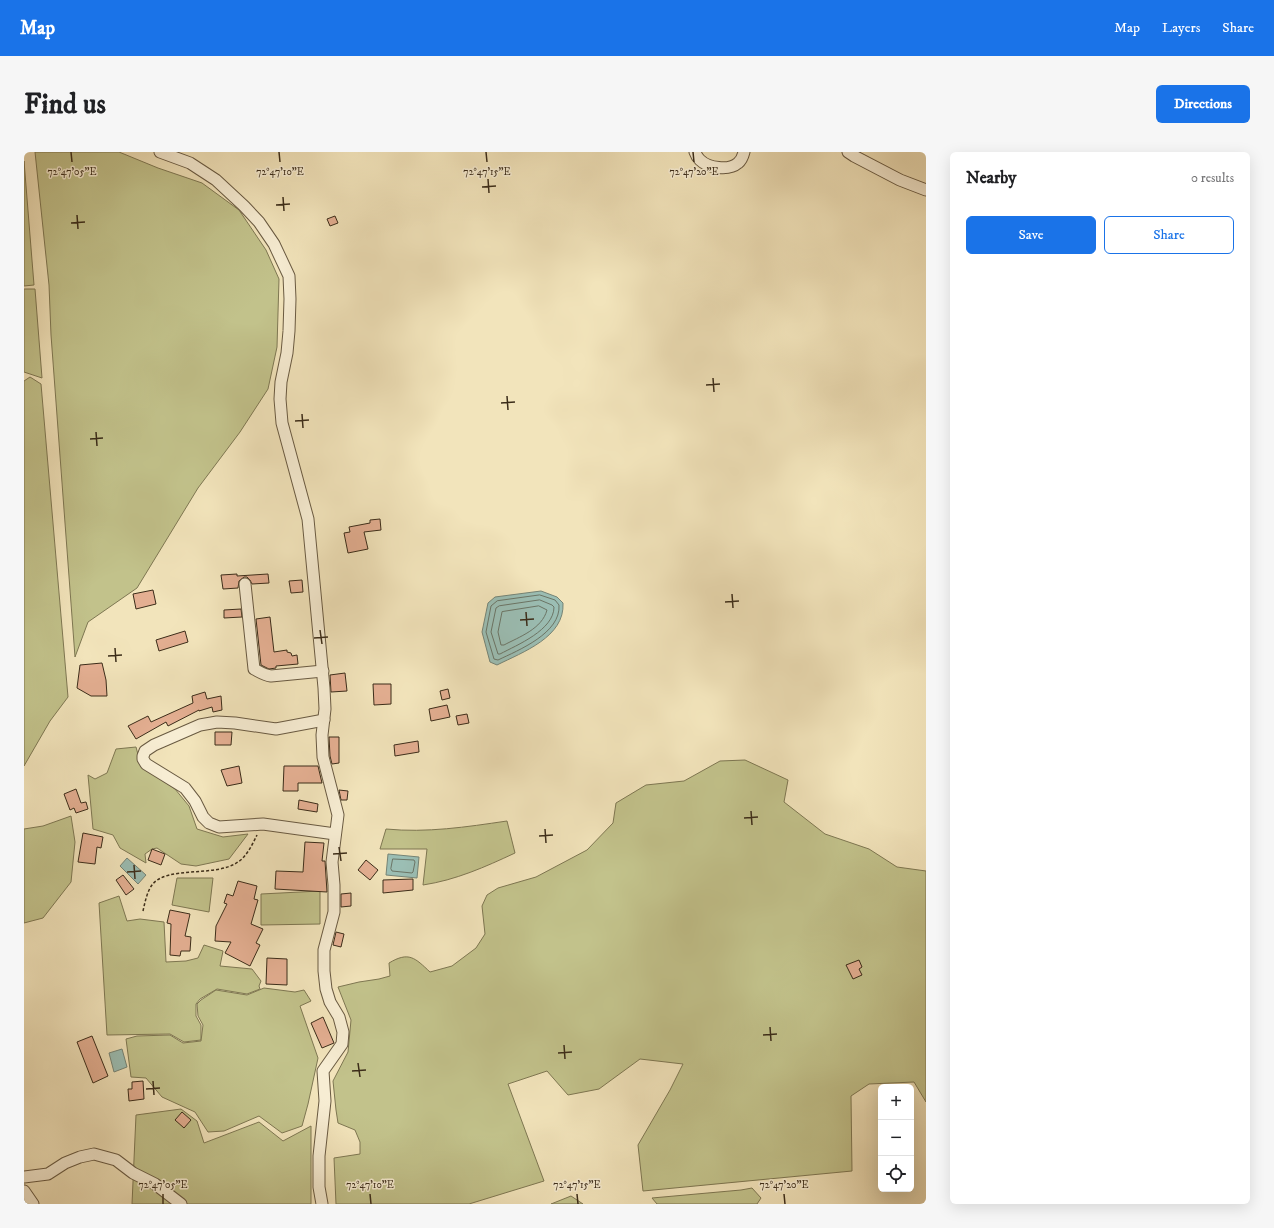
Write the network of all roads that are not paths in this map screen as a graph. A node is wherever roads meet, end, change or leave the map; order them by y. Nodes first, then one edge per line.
1 (160, 152) edge
2 (695, 152) edge
3 (744, 152) edge
4 (848, 152) edge
5 (926, 190) edge
6 (245, 584) dead end
7 (323, 671) junction
8 (324, 720) junction
9 (335, 834) junction
10 (24, 1178) edge
11 (24, 1192) edge
12 (33, 1204) edge
13 (181, 1204) edge
14 (322, 1204) edge

1 - 7 street
2 - 3 street
4 - 5 street
6 - 7 street
7 - 8 street
8 - 9 street
8 - 9 street
9 - 14 street
10 - 13 street
11 - 12 street

